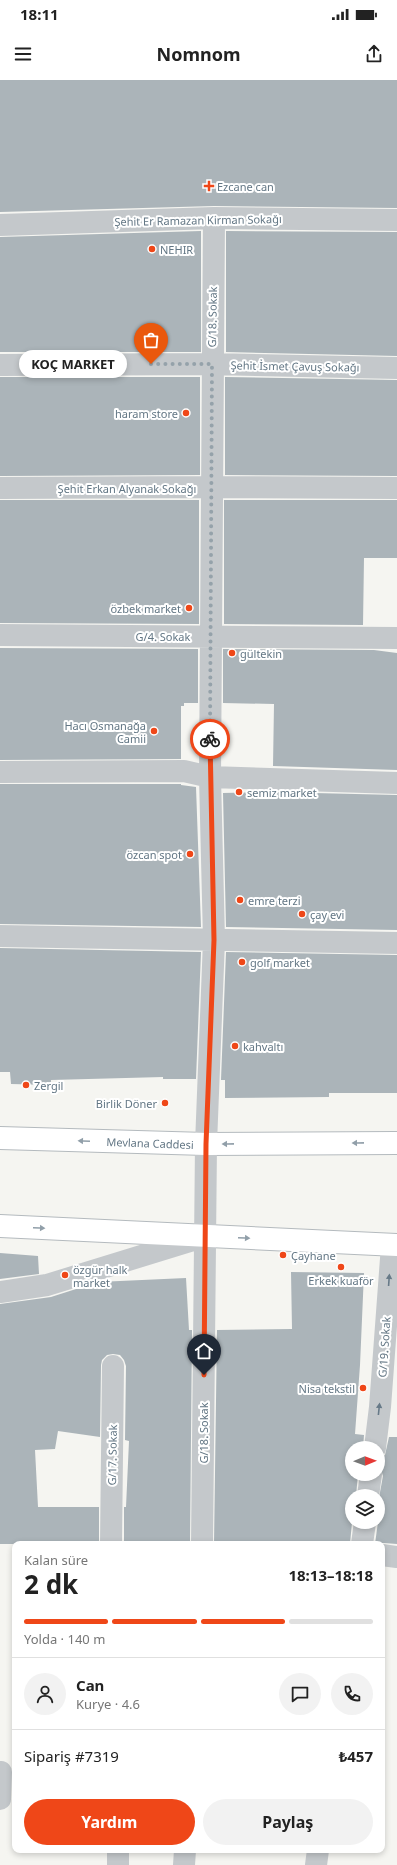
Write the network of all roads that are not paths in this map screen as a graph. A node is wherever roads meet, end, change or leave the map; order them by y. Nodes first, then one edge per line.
1 (214, 218) junction
2 (397, 220) edge
3 (0, 226) edge
4 (212, 364) junction
5 (0, 365) edge
6 (397, 368) edge
7 (212, 487) junction
8 (0, 488) edge
9 (397, 488) edge
10 (0, 635) edge
11 (210, 636) junction
12 (397, 638) edge
13 (0, 772) edge
14 (210, 777) junction
15 (397, 783) edge
16 (0, 936) edge
17 (214, 940) junction
18 (397, 943) edge
19 (0, 1138) edge
20 (397, 1142) edge
21 (206, 1144) junction
22 (0, 1226) edge
23 (205, 1236) junction
24 (394, 1245) edge
25 (0, 1292) edge
26 (113, 1366) dead end
27 (375, 1441) edge
28 (364, 1529) edge
29 (110, 1541) edge
30 (202, 1541) edge
31 (362, 1541) edge
32 (385, 1555) edge
33 (397, 1557) edge
34 (5, 1772) edge
35 (0, 1799) edge
36 (118, 1853) edge
37 (185, 1853) edge
38 (318, 1853) edge
39 (118, 1865) edge
40 (184, 1865) edge
41 (316, 1865) edge

1 - 2 street, Şehit Er Ramazan Kirman Sokağı
1 - 3 street, Şehit Er Ramazan Kirman Sokağı
1 - 4 street, G/18. Sokak
4 - 5 street, Şehit İsmet Çavuş Sokağı
4 - 6 street, Şehit İsmet Çavuş Sokağı
4 - 7 street, G/18. Sokak
7 - 8 street, Şehit Erkan Alyanak Sokağı
7 - 9 street, Şehit Erkan Alyanak Sokağı
7 - 11 street, G/18. Sokak
10 - 11 street, G/4. Sokak
11 - 12 street, G/4. Sokak
11 - 14 street, G/18. Sokak
13 - 14 street
14 - 15 street
14 - 17 street, G/18. Sokak
16 - 17 street
17 - 18 street
17 - 21 street, G/18. Sokak
21 -> 19 street, Mevlana Caddesi
20 -> 21 street, Mevlana Caddesi
21 - 23 street, G/18. Sokak
22 -> 23 street
23 -> 24 street
23 - 25 street
23 - 30 street, G/18. Sokak
27 -> 24 street, G/19. Sokak
26 - 29 street, G/17. Sokak
28 - 31 street
32 - 33 street
34 - 35 street
36 - 39 street
37 - 40 street
38 - 41 street

